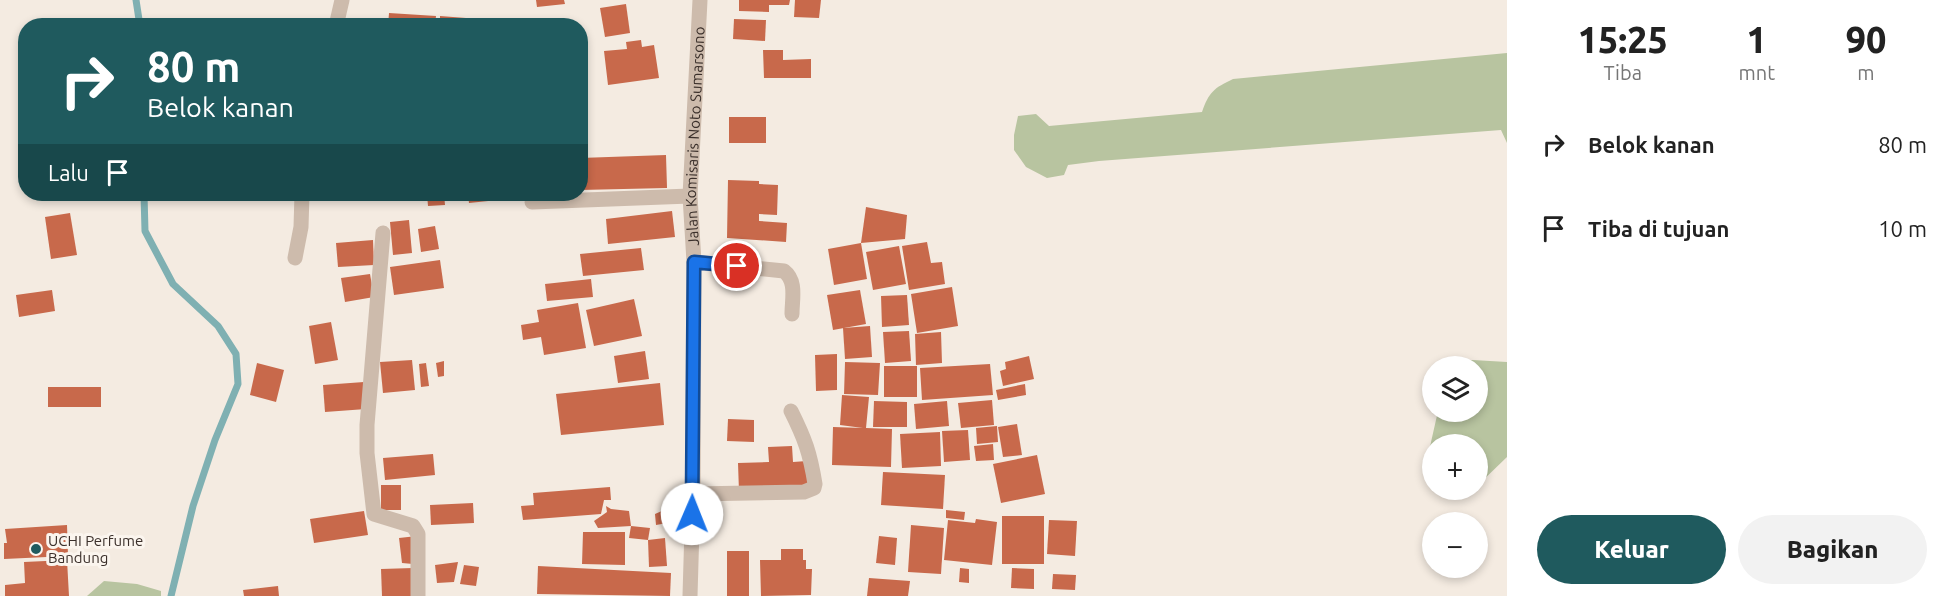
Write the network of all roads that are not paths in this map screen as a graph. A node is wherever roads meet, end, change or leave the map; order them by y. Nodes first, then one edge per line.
1 (342, 0) edge
2 (700, 0) edge
3 (338, 18) edge
4 (690, 196) junction
5 (588, 200) edge
6 (302, 201) edge
7 (558, 201) edge
8 (532, 202) dead end
9 (383, 233) dead end
10 (295, 258) dead end
11 (694, 262) junction
12 (792, 314) dead end
13 (791, 411) dead end
14 (693, 494) junction
15 (418, 596) edge
16 (690, 596) edge

1 - 3 street
2 - 4 street, Jalan Komisaris Noto Sumarsono
4 - 5 street
4 - 11 street, Jalan Komisaris Noto Sumarsono
6 - 10 street
7 - 8 street
9 - 15 street
11 - 12 street
11 - 14 street, Jalan Komisaris Noto Sumarsono
13 - 14 street
14 - 16 street, Jalan Komisaris Noto Sumarsono

